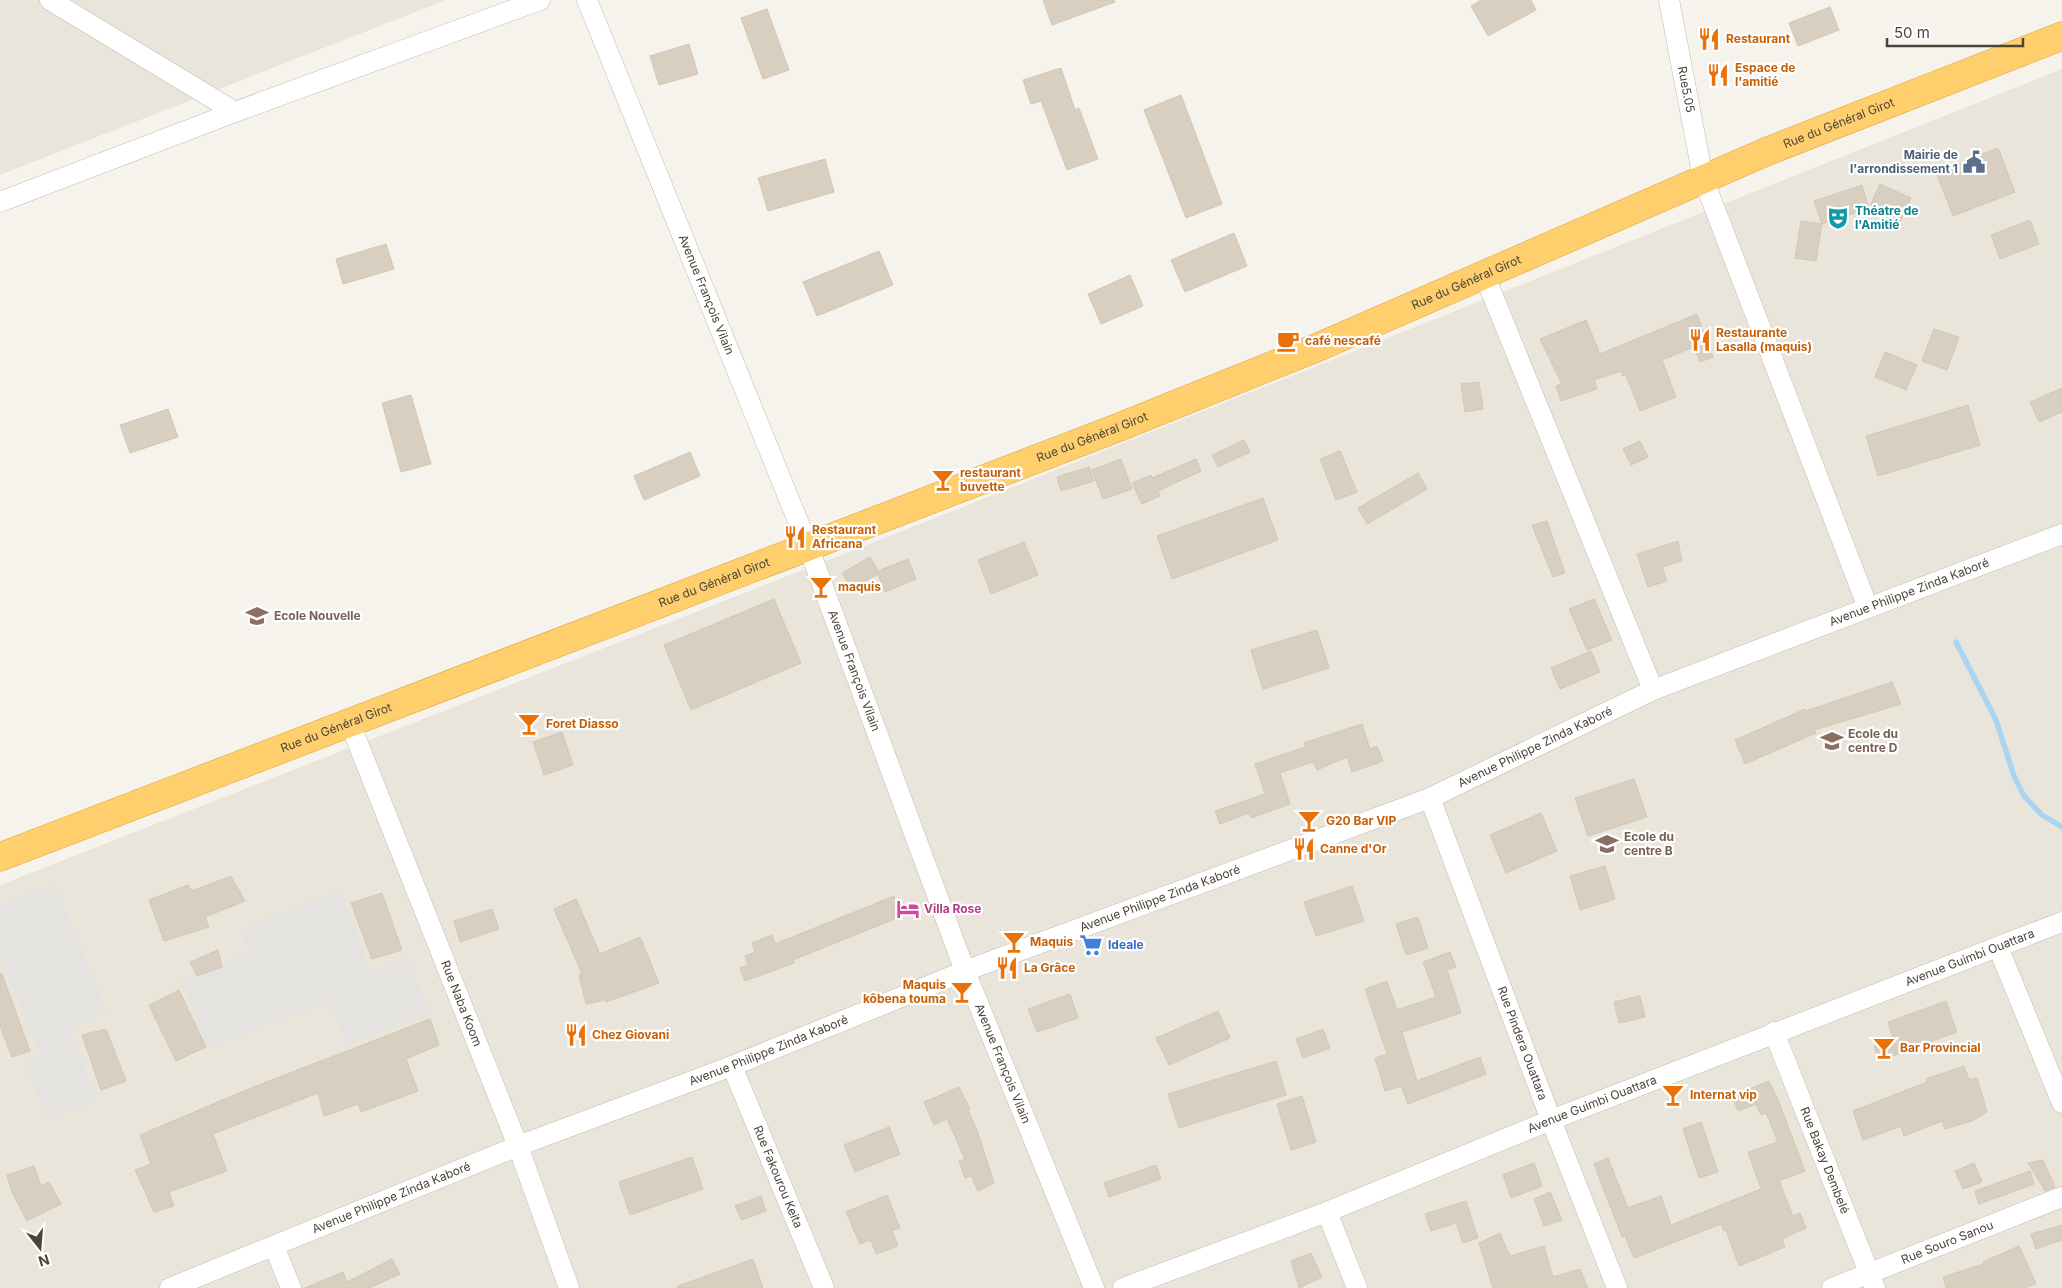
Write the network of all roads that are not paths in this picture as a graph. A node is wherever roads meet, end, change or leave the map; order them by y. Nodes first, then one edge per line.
1 (50, 0) edge
2 (540, 0) edge
3 (587, 0) edge
4 (1669, 0) edge
5 (2062, 36) edge
6 (235, 112) junction
7 (1703, 178) junction
8 (0, 202) edge
9 (1484, 274) junction
10 (2062, 534) edge
11 (808, 546) junction
12 (1868, 608) junction
13 (1653, 690) junction
14 (349, 721) junction
15 (1430, 798) junction
16 (0, 857) edge
17 (2062, 922) edge
18 (1998, 947) junction
19 (965, 971) junction
20 (1774, 1032) junction
21 (732, 1066) junction
22 (2062, 1103) edge
23 (1551, 1120) junction
24 (518, 1146) junction
25 (2062, 1197) edge
26 (1327, 1212) junction
27 (274, 1246) junction
28 (1872, 1281) edge
29 (170, 1288) edge
30 (291, 1288) edge
31 (569, 1288) edge
32 (824, 1288) edge
33 (1094, 1288) edge
34 (1123, 1288) edge
35 (1357, 1288) edge
36 (1617, 1288) edge
37 (1832, 1288) edge

1 - 6 street
2 - 6 street
3 - 11 street, Avenue François Vilain
4 - 7 street, Rue5.05
5 - 7 highway, Rue du Général Girot
6 - 8 street
7 - 9 highway, Rue du Général Girot
7 - 12 street, Rue5.05
9 - 11 highway, Rue du Général Girot
9 - 13 street
10 - 12 street, Avenue Philippe Zinda Kaboré
11 - 14 highway, Rue du Général Girot
11 - 19 street, Avenue François Vilain
12 - 13 street, Avenue Philippe Zinda Kaboré
13 - 15 street, Avenue Philippe Zinda Kaboré
14 - 16 highway, Rue du Général Girot
14 - 24 street, Rue Naba Koom
15 - 19 street, Avenue Philippe Zinda Kaboré
15 - 23 street, Rue Pindera Ouattara
17 - 18 street, Avenue Guimbi Ouattara
18 - 20 street, Avenue Guimbi Ouattara
18 - 22 street
19 - 21 street, Avenue Philippe Zinda Kaboré
19 - 33 street, Avenue François Vilain
20 - 23 street, Avenue Guimbi Ouattara
20 - 28 street, Rue Bakay Dembelé
21 - 24 street, Avenue Philippe Zinda Kaboré
21 - 32 street, Rue Fakourou Keita
23 - 26 street, Avenue Guimbi Ouattara
23 - 36 street, Rue Pindera Ouattara
24 - 27 street, Avenue Philippe Zinda Kaboré
24 - 31 street, Rue Naba Koom
25 - 28 street, Rue Souro Sanou
26 - 34 street, Avenue Guimbi Ouattara
26 - 35 street
27 - 29 street, Avenue Philippe Zinda Kaboré
27 - 30 street
28 - 37 street, Rue Souro Sanou

